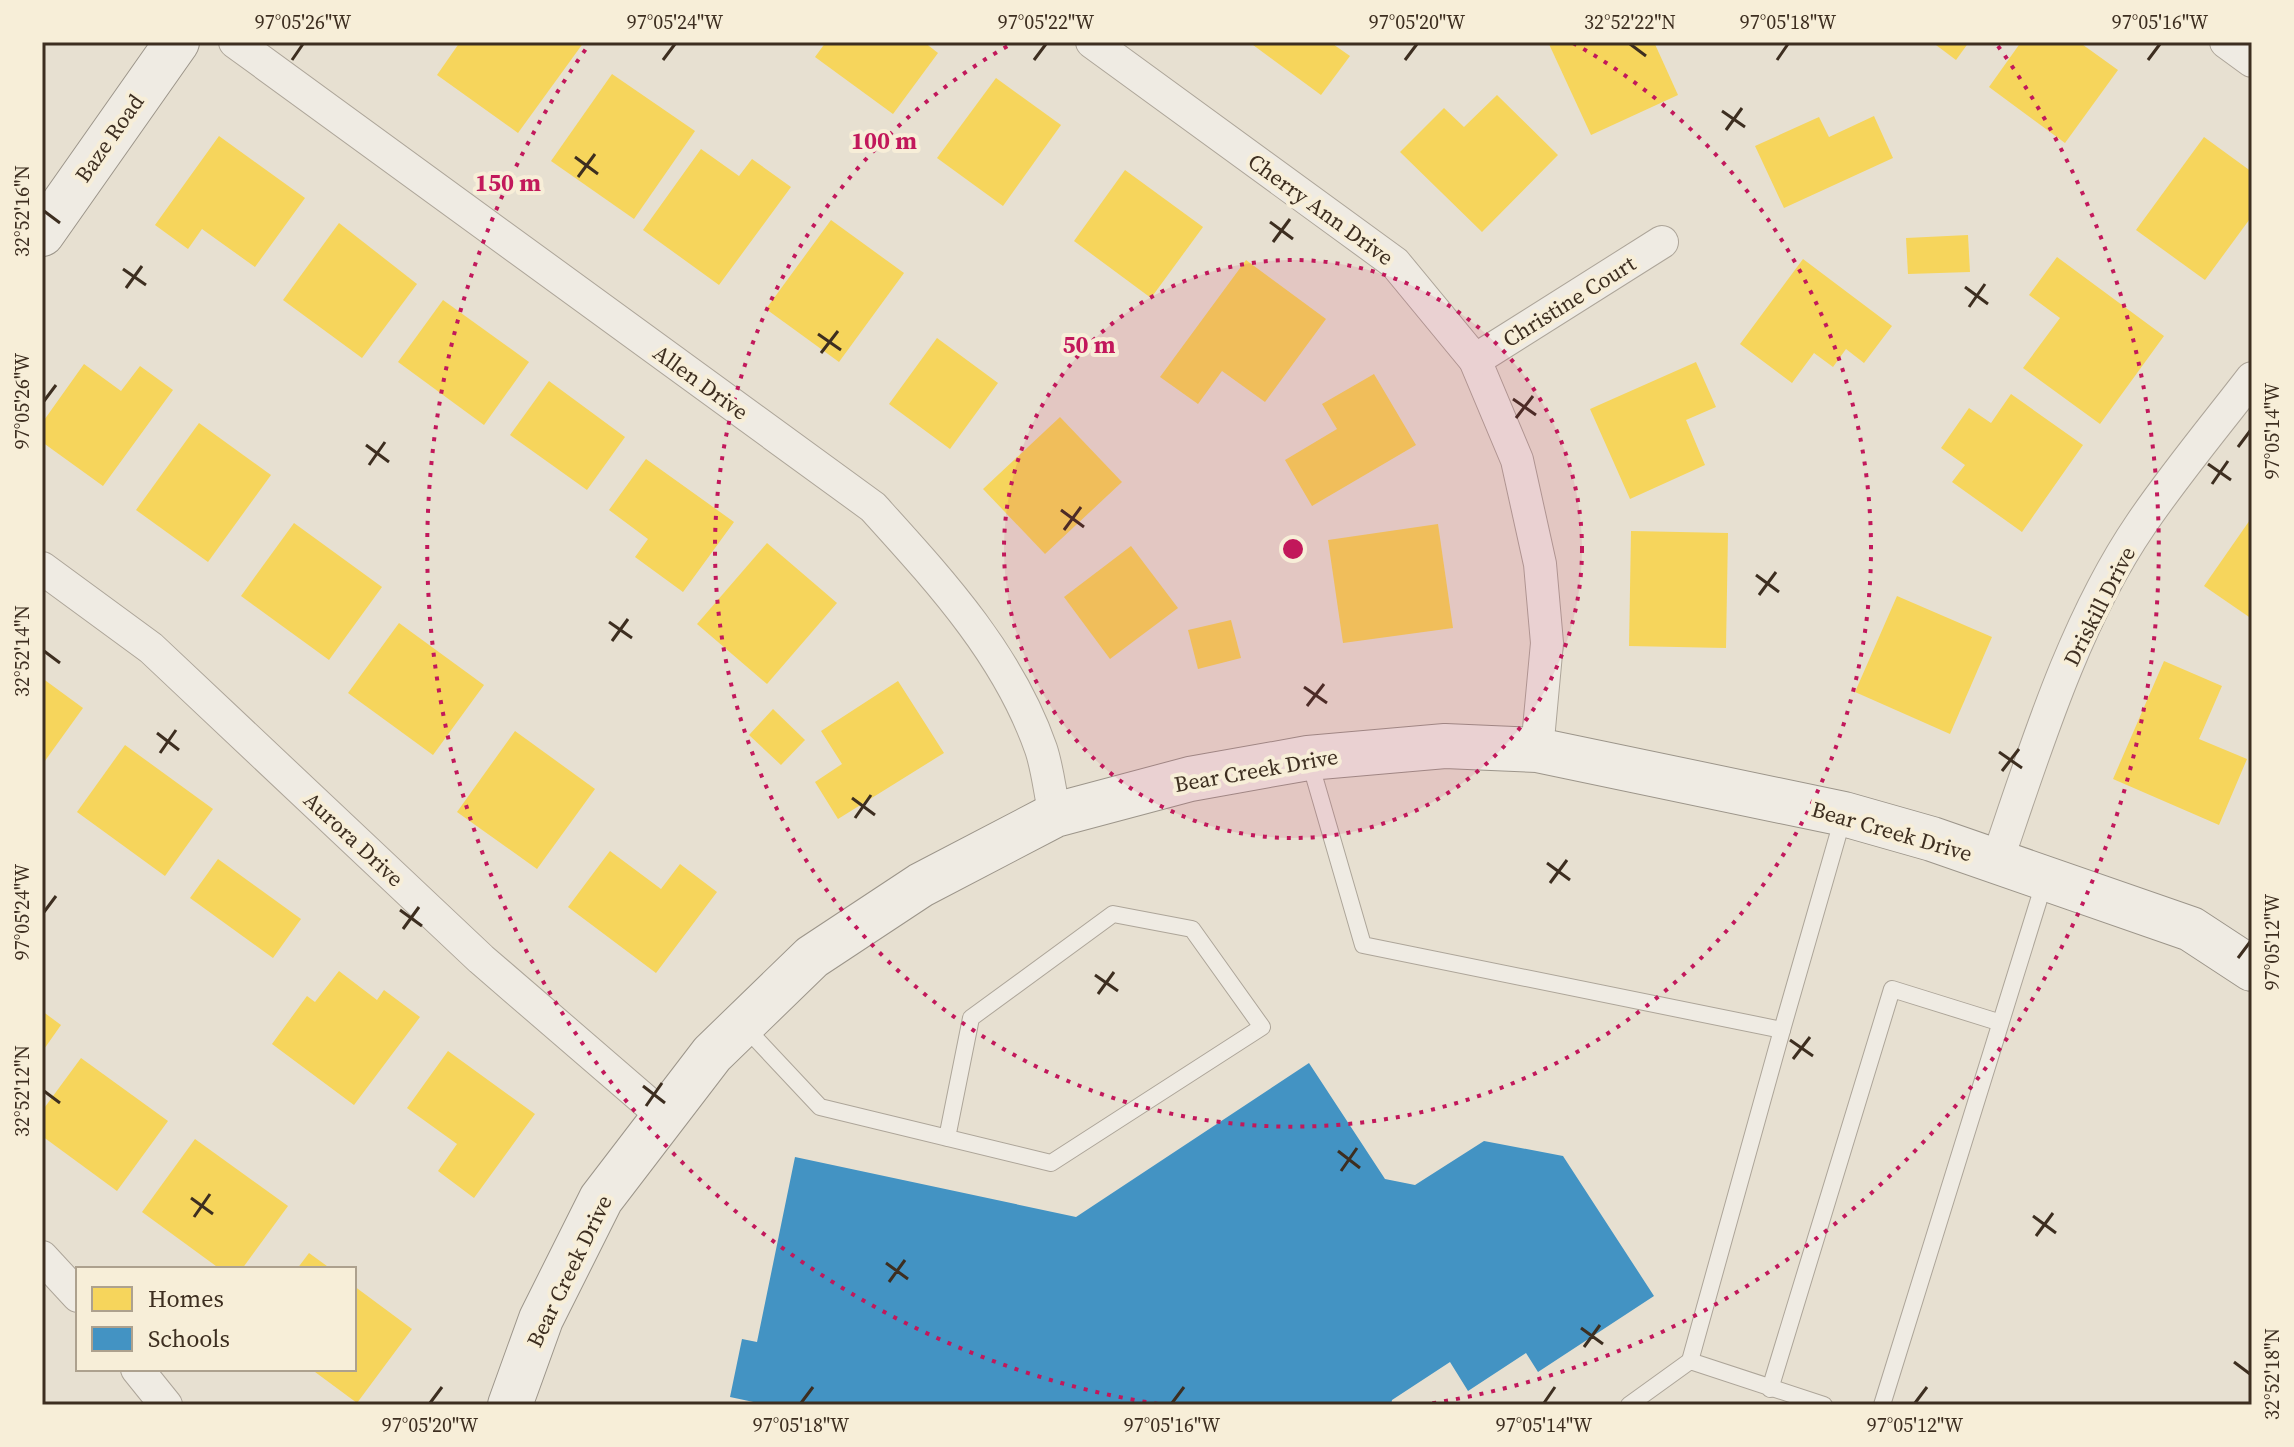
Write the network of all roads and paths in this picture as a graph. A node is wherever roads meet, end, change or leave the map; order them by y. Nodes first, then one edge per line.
1 (177, 42) edge
2 (235, 42) edge
3 (2226, 42) edge
4 (1102, 45) edge
5 (2252, 61) edge
6 (42, 234) edge
7 (1662, 242) dead end
8 (1475, 360) junction
9 (2252, 378) edge
10 (42, 568) edge
11 (1537, 750) junction
12 (1308, 758) junction
13 (1844, 814) junction
14 (1055, 815) junction
15 (1997, 861) junction
16 (2045, 878) junction
17 (2252, 969) edge
18 (1998, 1022) junction
19 (742, 1024) junction
20 (1782, 1030) junction
21 (663, 1116) junction
22 (947, 1138) junction
23 (42, 1257) edge
24 (76, 1294) edge
25 (1690, 1361) junction
26 (139, 1371) edge
27 (1770, 1389) junction
28 (166, 1405) edge
29 (510, 1405) edge
30 (1629, 1405) edge
31 (1824, 1405) edge
32 (1882, 1405) edge

1 - 6 street, Baze Road
2 - 14 street, Allen Drive
3 - 5 street
4 - 8 street, Cherry Ann Drive
7 - 8 street, Christine Court
8 - 11 street, Cherry Ann Drive
9 - 15 street, Driskill Drive
10 - 21 street, Aurora Drive
11 - 12 street, Bear Creek Drive
11 - 13 street, Bear Creek Drive
12 - 14 street, Bear Creek Drive
12 - 20 lane
13 - 15 street, Bear Creek Drive
13 - 20 lane
14 - 19 street, Bear Creek Drive
15 - 16 street, Bear Creek Drive
16 - 17 street, Bear Creek Drive
16 - 18 lane
18 - 27 lane
18 - 32 lane
19 - 21 street, Bear Creek Drive
19 - 22 lane
20 - 25 lane
21 - 29 street, Bear Creek Drive
22 - 22 lane
23 - 24 street
25 - 27 lane
25 - 30 lane
26 - 28 street
27 - 31 lane

